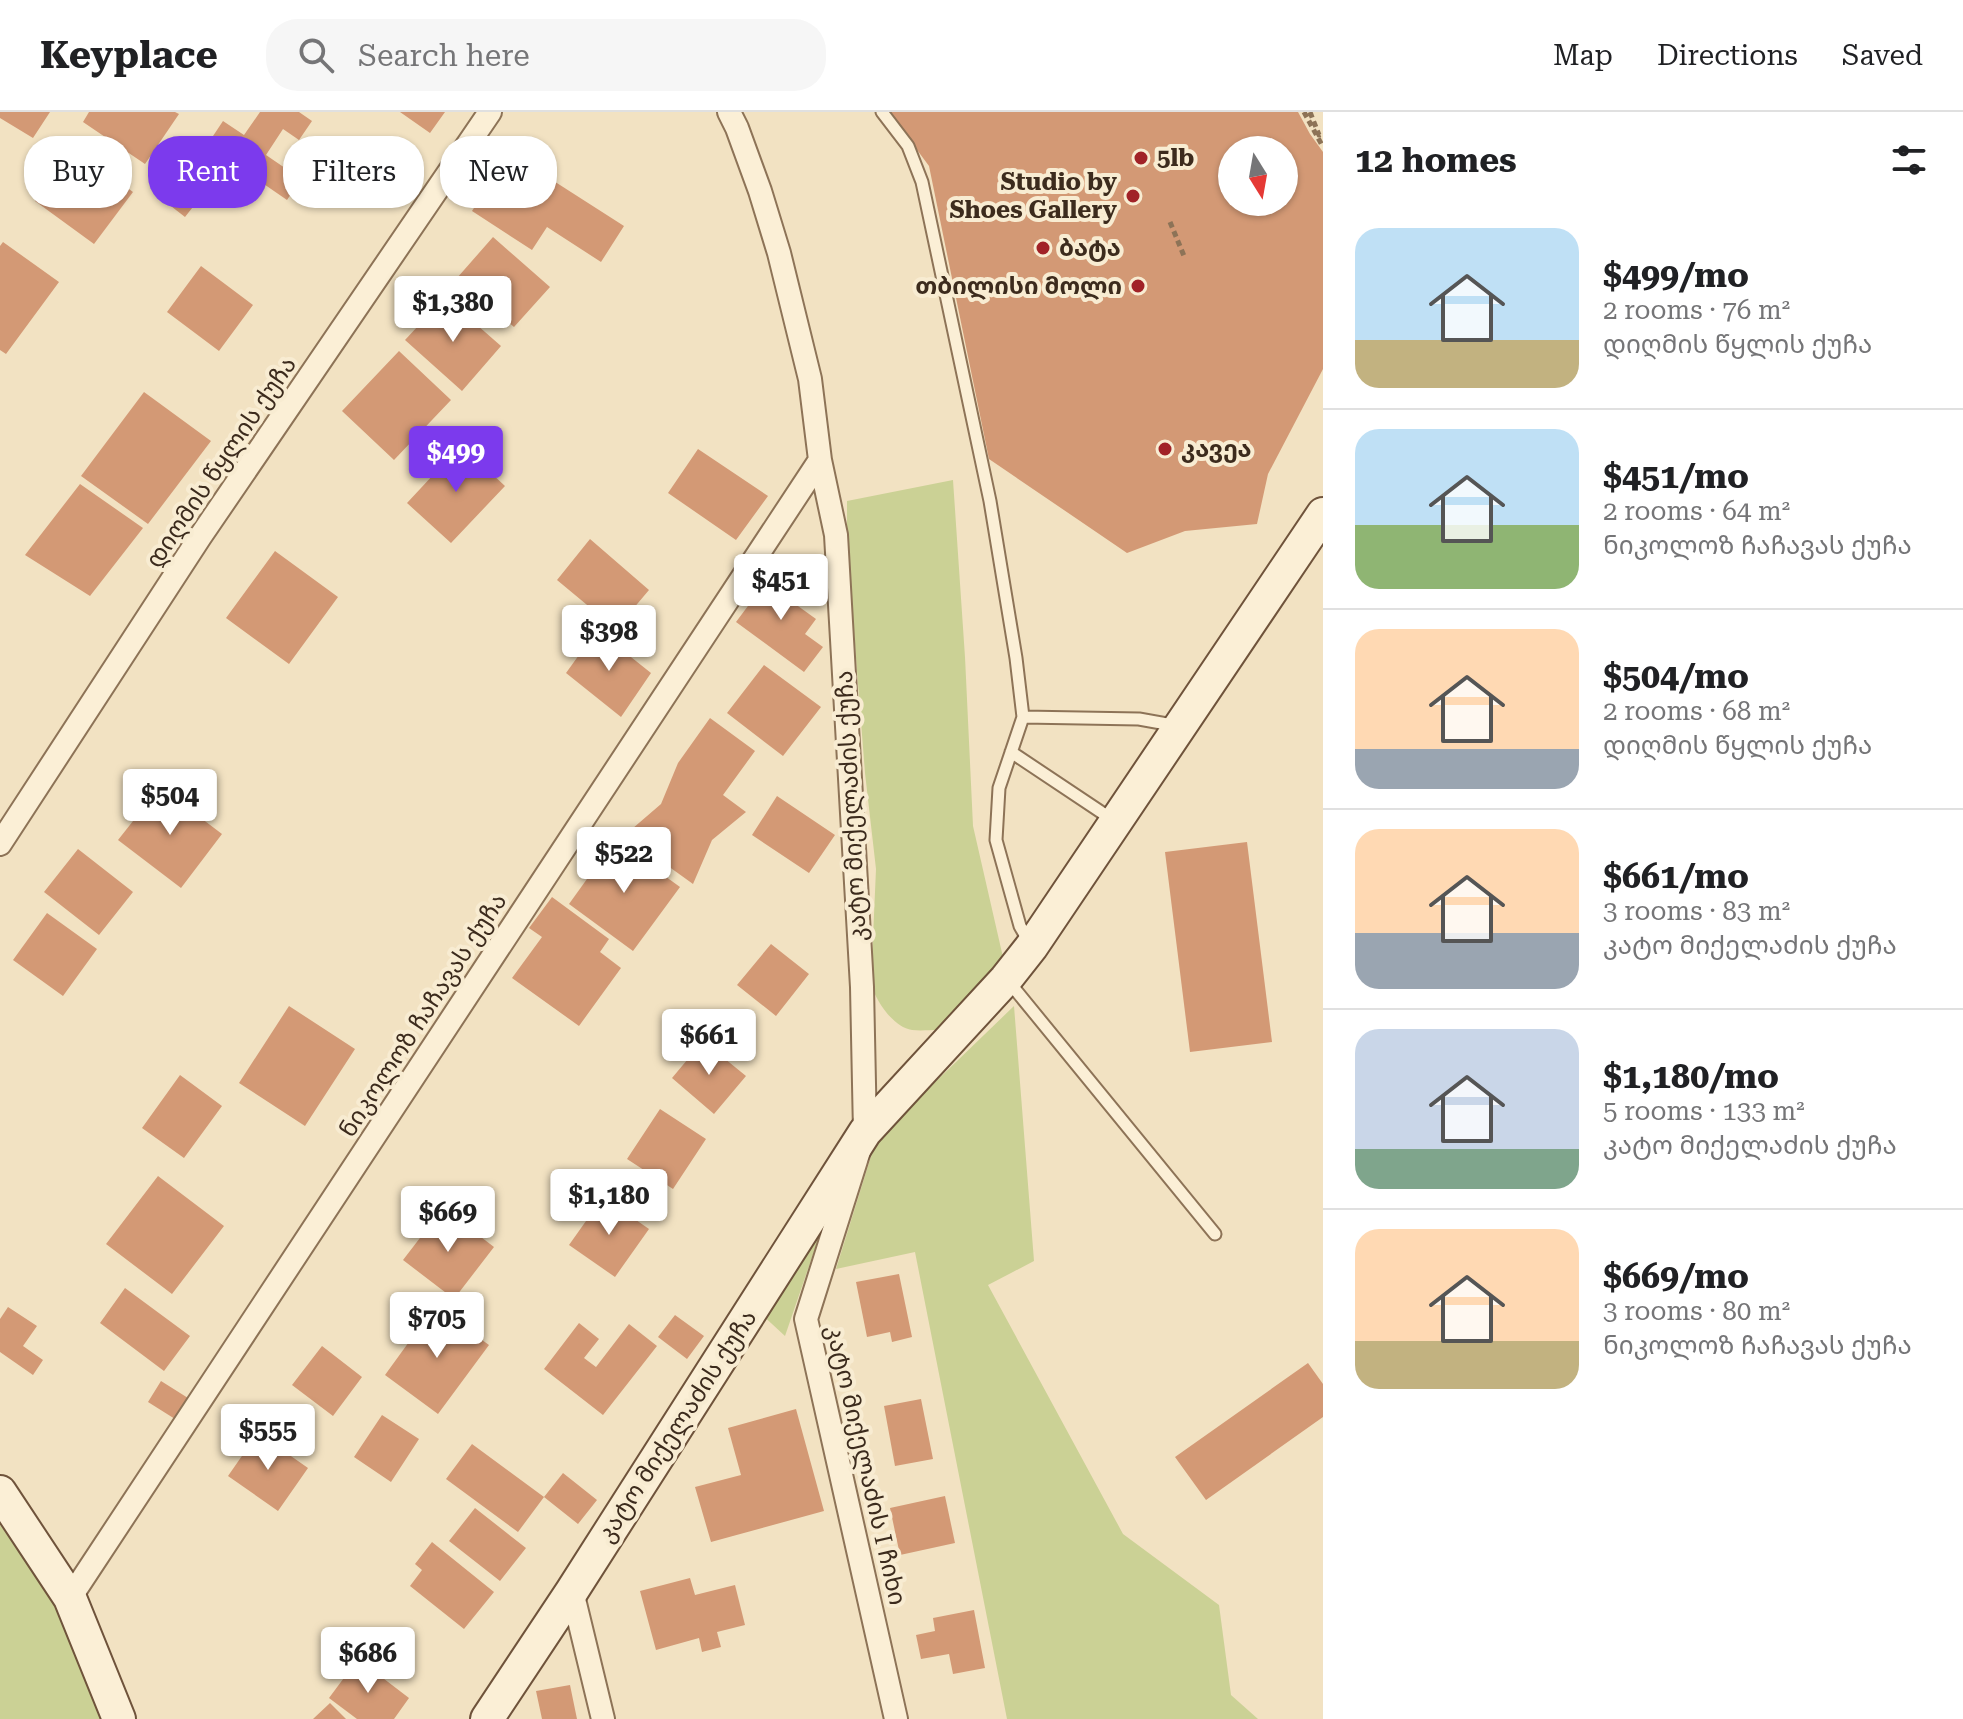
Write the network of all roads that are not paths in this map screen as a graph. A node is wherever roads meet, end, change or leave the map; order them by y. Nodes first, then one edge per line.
1 (490, 112) edge
2 (729, 112) edge
3 (882, 112) edge
4 (820, 460) junction
5 (1323, 514) edge
6 (1023, 717) junction
7 (1178, 726) junction
8 (1011, 752) junction
9 (1117, 823) junction
10 (0, 844) edge
11 (1032, 946) junction
12 (1006, 979) junction
13 (865, 1132) junction
14 (1215, 1234) dead end
15 (0, 1492) edge
16 (572, 1591) junction
17 (70, 1598) junction
18 (119, 1719) edge
19 (487, 1719) edge
20 (603, 1719) edge
21 (896, 1719) edge

1 - 10 street, დიღმის წყლის ქუჩა
2 - 4 street, კატო მიქელაძის ქუჩა
3 - 6 lane
4 - 13 street, კატო მიქელაძის ქუჩა
4 - 17 street, ნიკოლოზ ჩაჩავას ქუჩა
5 - 7 street, კატო მიქელაძის ქუჩა
6 - 7 lane
6 - 8 lane
7 - 9 street, კატო მიქელაძის ქუჩა
8 - 9 lane
8 - 11 lane
9 - 11 street, კატო მიქელაძის ქუჩა
11 - 12 street, კატო მიქელაძის ქუჩა
12 - 13 street, კატო მიქელაძის ქუჩა
12 - 14 lane
13 - 16 street, კატო მიქელაძის ქუჩა
13 - 21 street, კატო მიქელაძის I ჩიხი
15 - 17 street
16 - 19 street, კატო მიქელაძის ქუჩა
16 - 20 street
17 - 18 street

